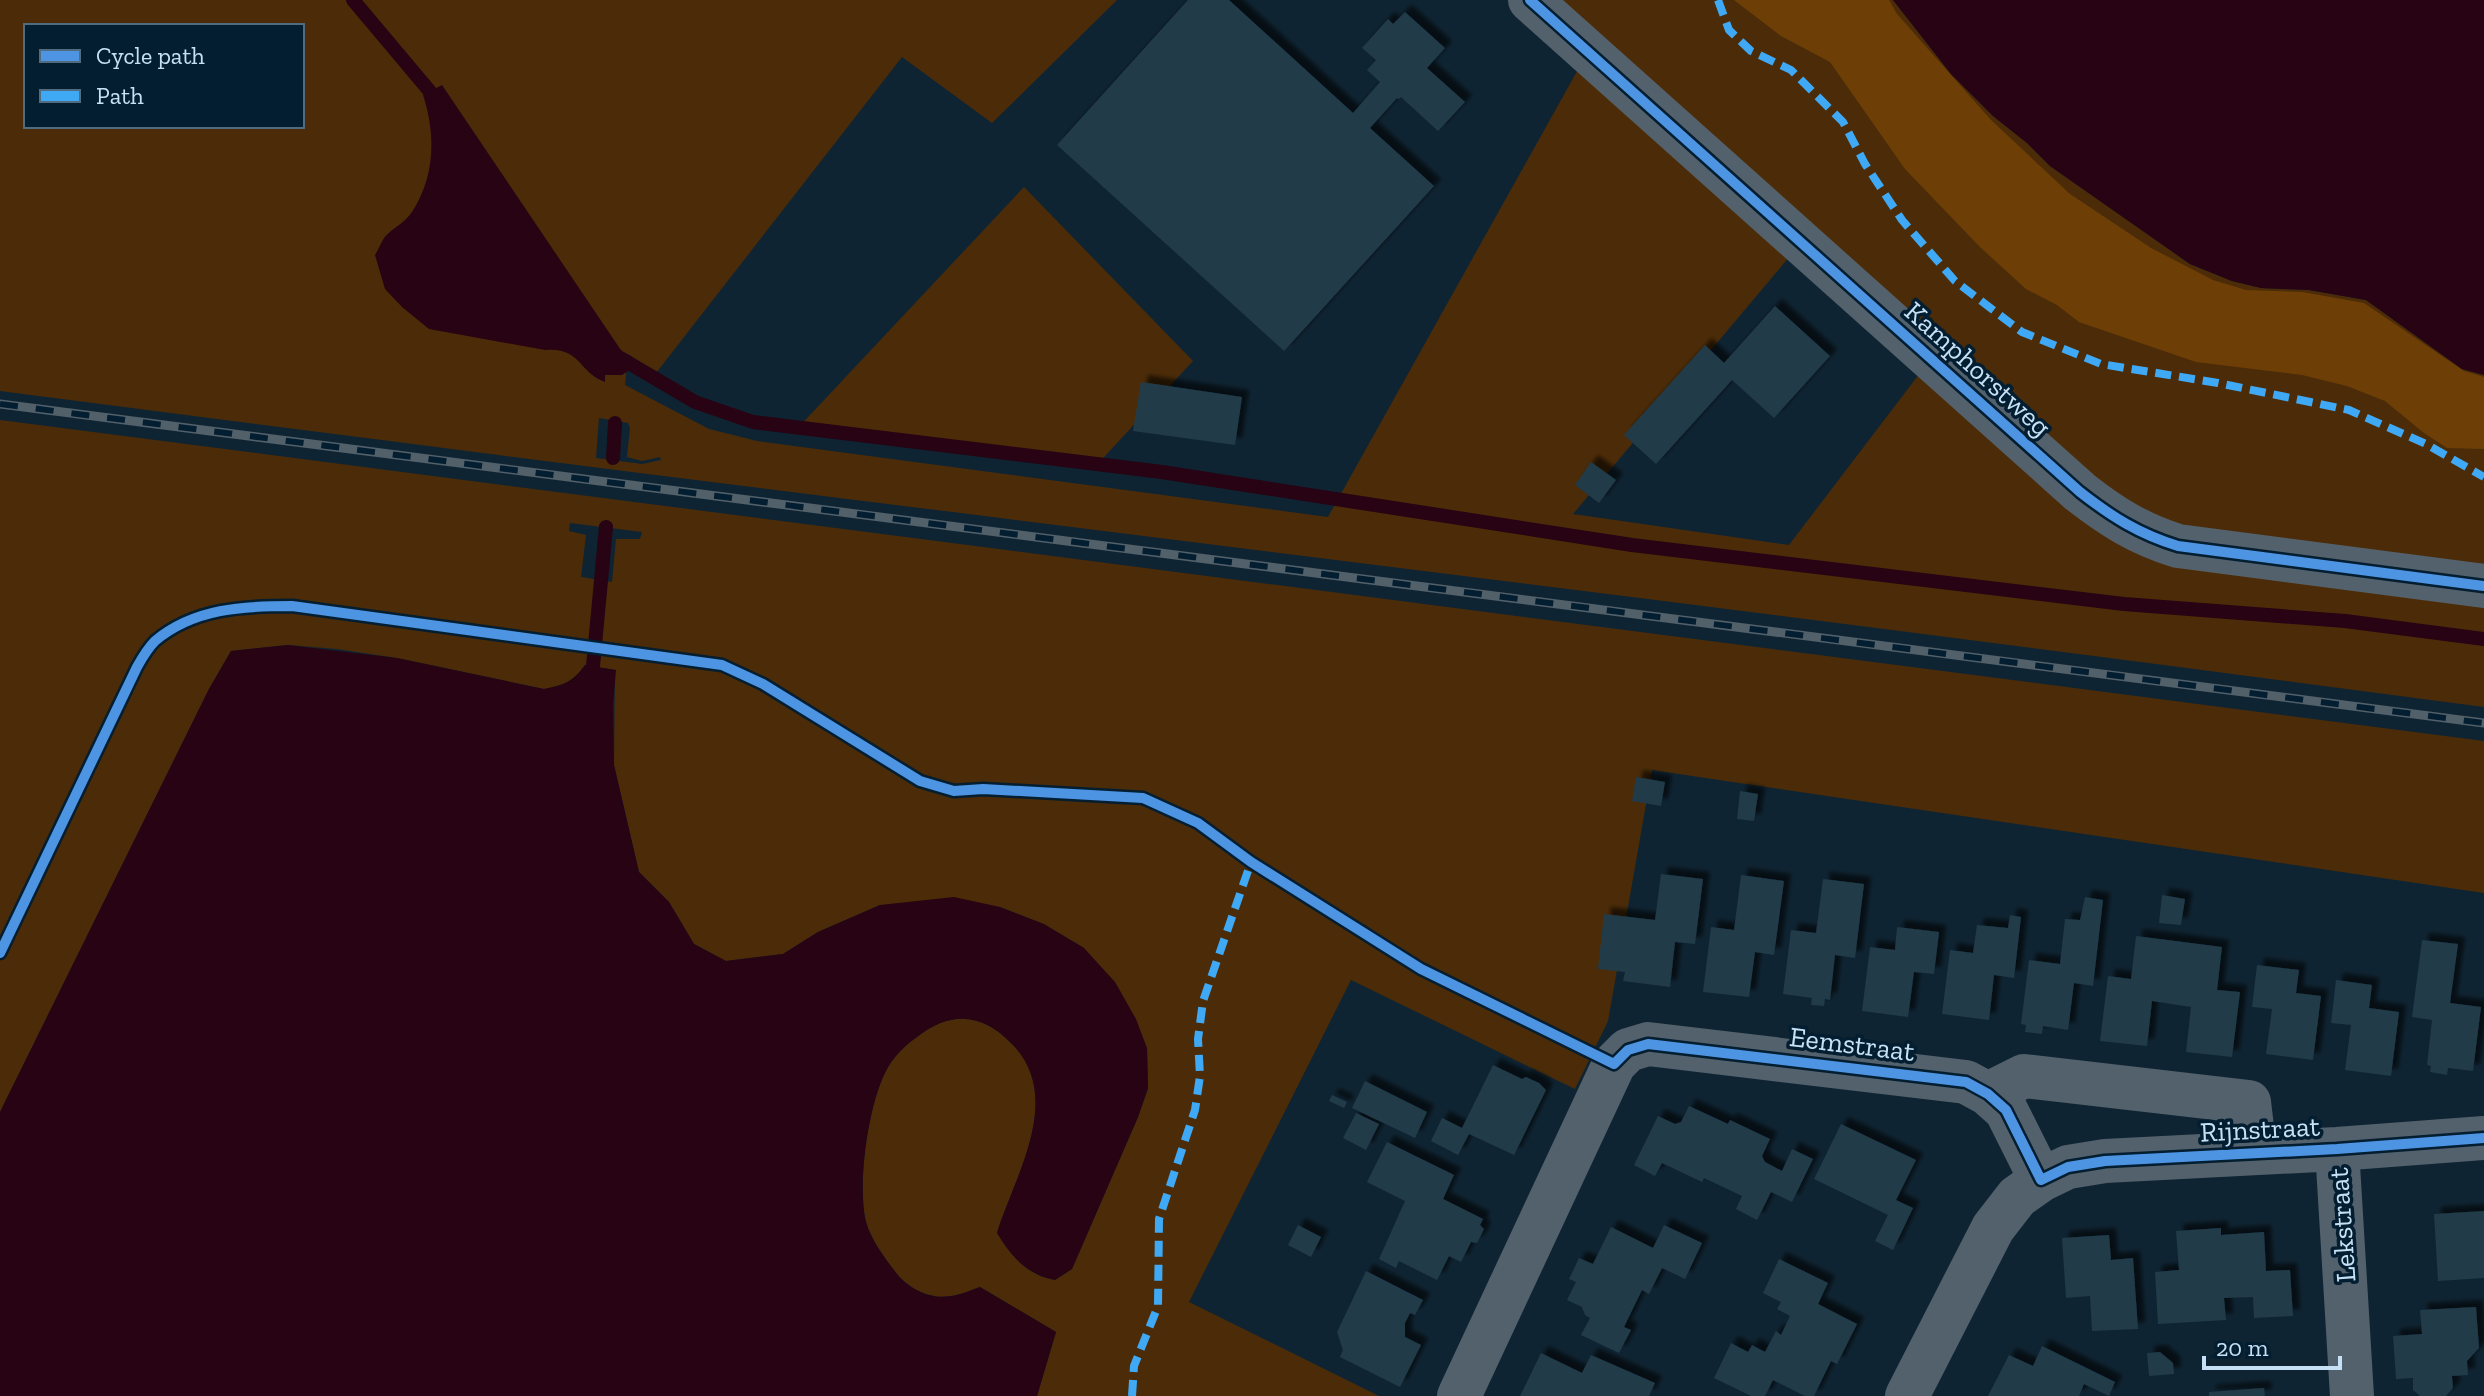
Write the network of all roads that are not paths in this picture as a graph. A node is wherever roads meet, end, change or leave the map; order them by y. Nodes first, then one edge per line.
1 (1530, 0) edge
2 (2484, 586) edge
3 (1988, 1094) junction
4 (2484, 1138) edge
5 (2337, 1149) junction
6 (2255, 1153) junction
7 (2041, 1180) junction
8 (1459, 1396) edge
9 (1907, 1396) edge
10 (2352, 1396) edge

1 - 2 street, Kamphorstweg
3 - 6 street, Rijnstraat
3 - 7 street, Eemstraat
3 - 8 street, Eemstraat
4 - 5 street, Rijnstraat
5 - 6 street, Rijnstraat
5 - 10 street, Lekstraat
6 - 7 street, Rijnstraat
7 - 9 street, Rijnstraat

